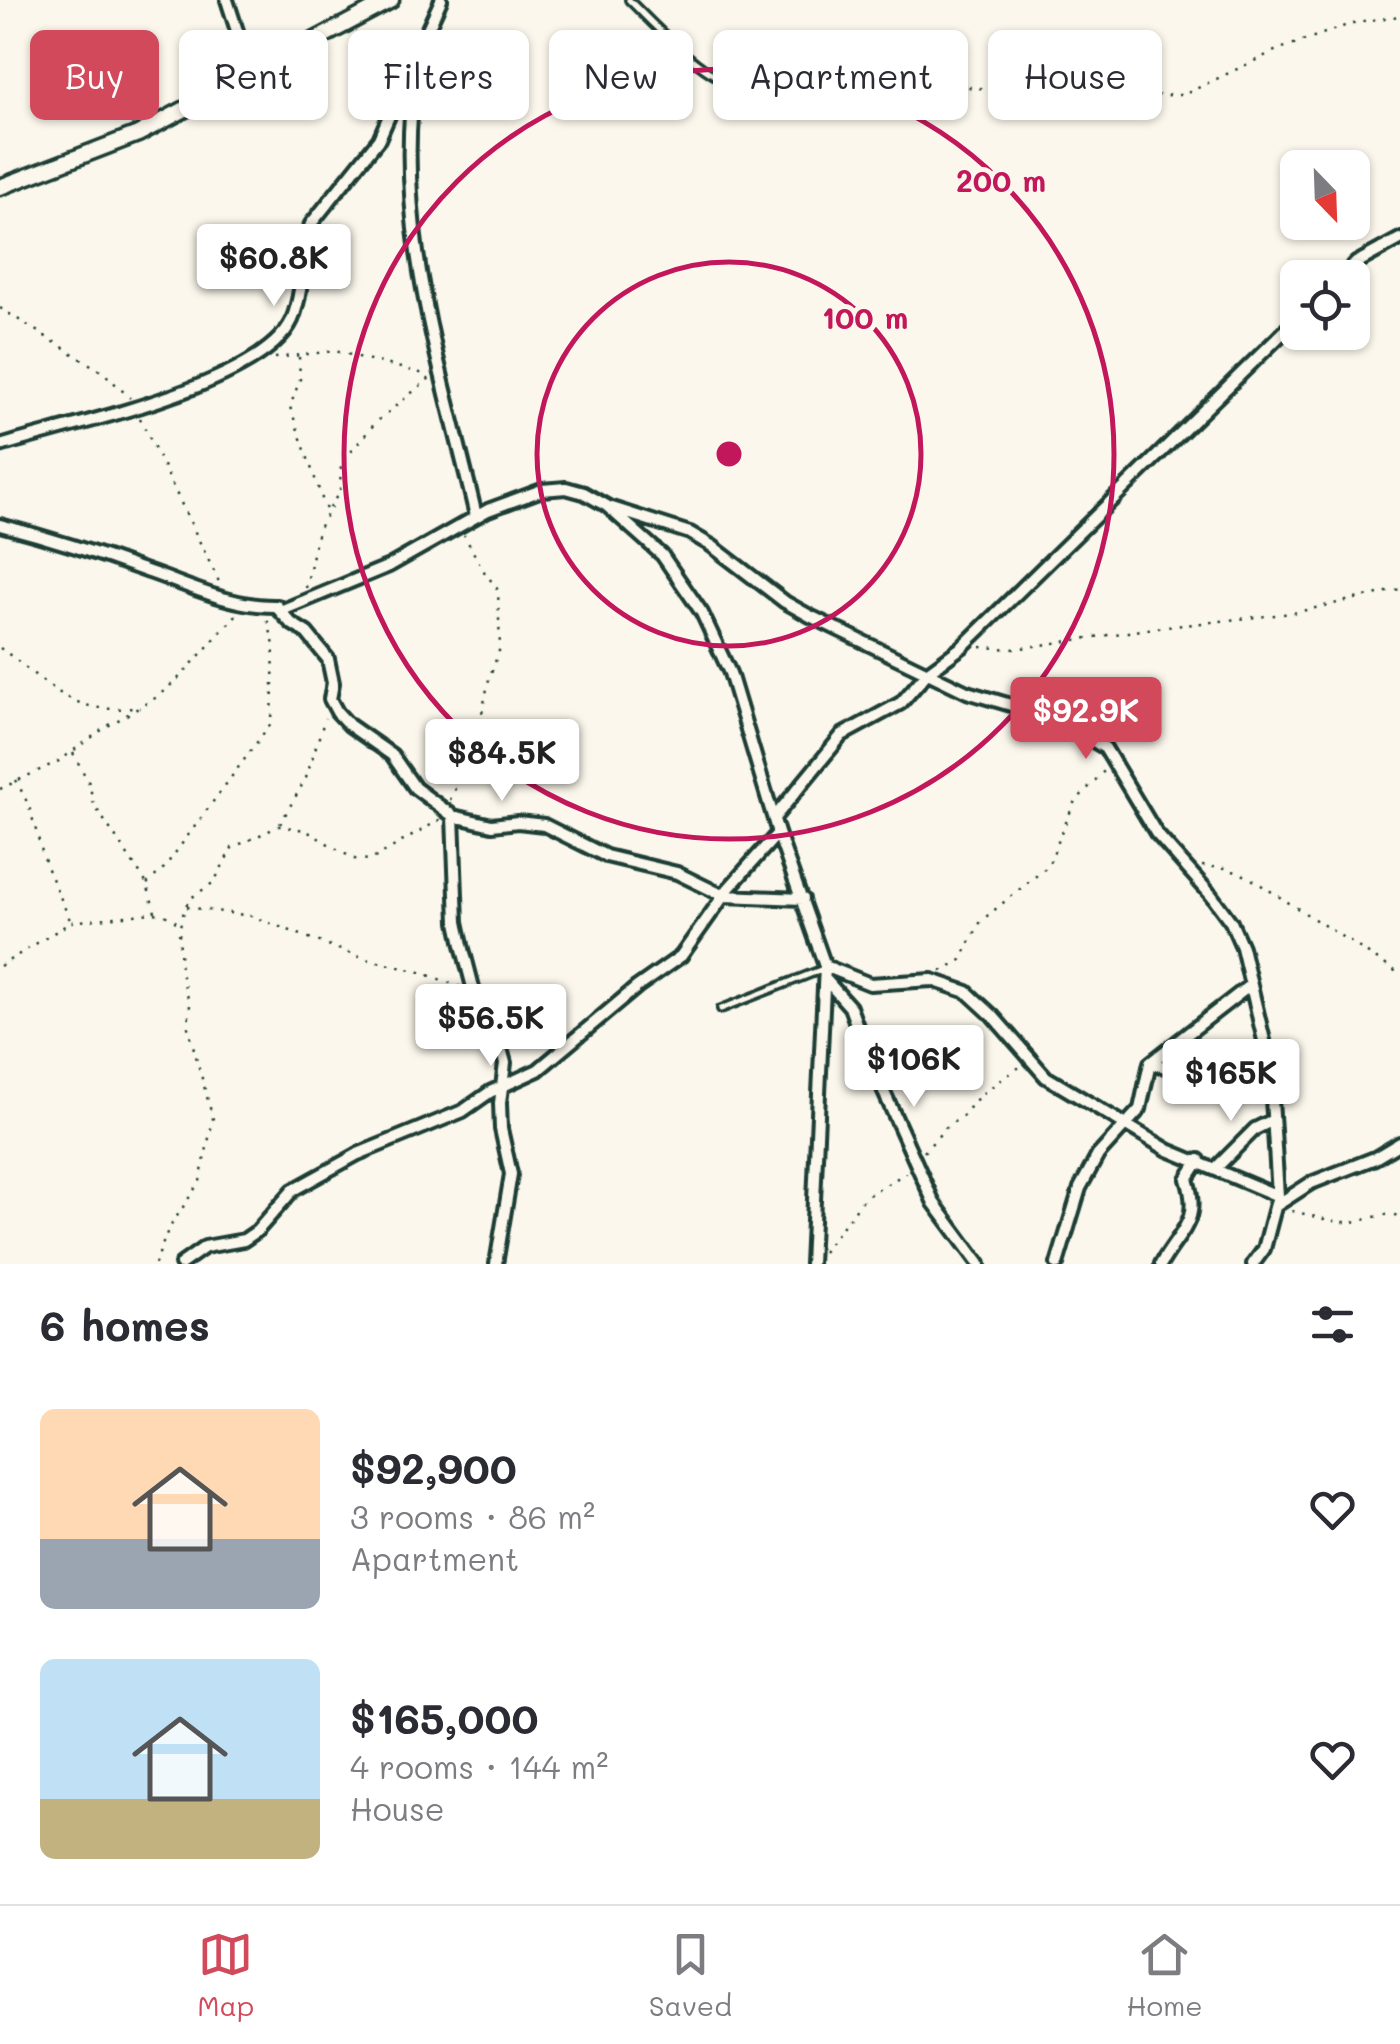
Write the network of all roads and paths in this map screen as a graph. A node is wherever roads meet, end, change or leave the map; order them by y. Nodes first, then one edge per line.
1 (228, 0) edge
2 (391, 0) edge
3 (441, 0) edge
4 (629, 0) edge
5 (1400, 16) edge
6 (237, 30) edge
7 (427, 30) edge
8 (328, 34) edge
9 (713, 72) edge
10 (968, 87) edge
11 (179, 113) edge
12 (387, 120) edge
13 (412, 120) edge
14 (0, 187) edge
15 (1400, 240) edge
16 (1362, 260) edge
17 (0, 308) edge
18 (1280, 336) edge
19 (298, 356) junction
20 (257, 357) junction
21 (136, 410) junction
22 (0, 446) edge
23 (607, 506) junction
24 (327, 512) junction
25 (476, 516) junction
26 (0, 525) edge
27 (460, 526) junction
28 (1400, 590) edge
29 (230, 600) junction
30 (302, 601) junction
31 (245, 604) junction
32 (264, 606) junction
33 (280, 610) junction
34 (962, 646) junction
35 (2, 650) edge
36 (0, 656) edge
37 (928, 672) junction
38 (330, 700) junction
39 (141, 708) junction
40 (73, 753) junction
41 (1113, 762) junction
42 (16, 780) junction
43 (0, 789) edge
44 (451, 815) junction
45 (774, 818) junction
46 (279, 826) junction
47 (778, 833) junction
48 (1184, 865) junction
49 (146, 884) junction
50 (724, 896) junction
51 (804, 899) junction
52 (185, 906) junction
53 (155, 914) junction
54 (71, 922) junction
55 (180, 924) junction
56 (0, 966) edge
57 (826, 967) junction
58 (1400, 974) edge
59 (932, 980) junction
60 (826, 981) junction
61 (1250, 986) junction
62 (476, 994) junction
63 (721, 1009) dead end
64 (1026, 1056) junction
65 (1150, 1063) junction
66 (1270, 1077) junction
67 (503, 1086) junction
68 (1273, 1120) junction
69 (1128, 1125) junction
70 (1400, 1143) edge
71 (1199, 1160) junction
72 (915, 1161) junction
73 (1216, 1168) junction
74 (1277, 1205) junction
75 (1400, 1216) edge
76 (154, 1264) edge
77 (182, 1264) edge
78 (496, 1264) edge
79 (811, 1264) edge
80 (979, 1264) edge
81 (1058, 1264) edge
82 (1161, 1264) edge
83 (1253, 1264) edge

1 - 6 street
2 - 8 street
3 - 7 street
4 - 9 lane
5 - 10 path
11 - 14 street
12 - 20 street
13 - 25 street
15 - 16 street
17 - 21 path
18 - 34 street
19 - 20 path
19 - 24 path
19 - 24 path
20 - 21 street
21 - 22 street
21 - 29 path
23 - 25 street
23 - 37 street
23 - 45 street
24 - 30 path
25 - 27 street
26 - 29 street
27 - 30 street
27 - 44 path
28 - 34 path
29 - 31 street
30 - 33 street
31 - 32 street
31 - 39 path
32 - 33 street
32 - 49 path
33 - 38 street
34 - 37 street
35 - 36 path
35 - 39 path
37 - 41 street
37 - 45 street
38 - 44 street
38 - 46 path
39 - 40 path
40 - 42 path
40 - 49 path
41 - 48 street
41 - 59 path
42 - 43 path
42 - 54 path
44 - 46 path
44 - 50 street
44 - 62 street
45 - 47 street
46 - 52 path
47 - 50 street
47 - 51 street
48 - 58 path
48 - 61 street
49 - 53 path
50 - 51 street
50 - 67 street
51 - 57 street
52 - 55 path
52 - 62 path
53 - 54 path
53 - 55 path
54 - 56 path
55 - 76 path
57 - 59 street
57 - 60 street
57 - 63 lane
59 - 64 street
60 - 72 street
60 - 79 street
61 - 65 street
61 - 66 street
62 - 67 street
64 - 69 street
64 - 72 path
65 - 66 street
65 - 69 street
66 - 68 street
67 - 77 street
67 - 78 street
68 - 73 street
68 - 74 street
69 - 71 street
69 - 81 street
70 - 74 street
71 - 73 street
71 - 82 street
72 - 79 path
72 - 80 street
73 - 74 street
74 - 75 path
74 - 83 street

